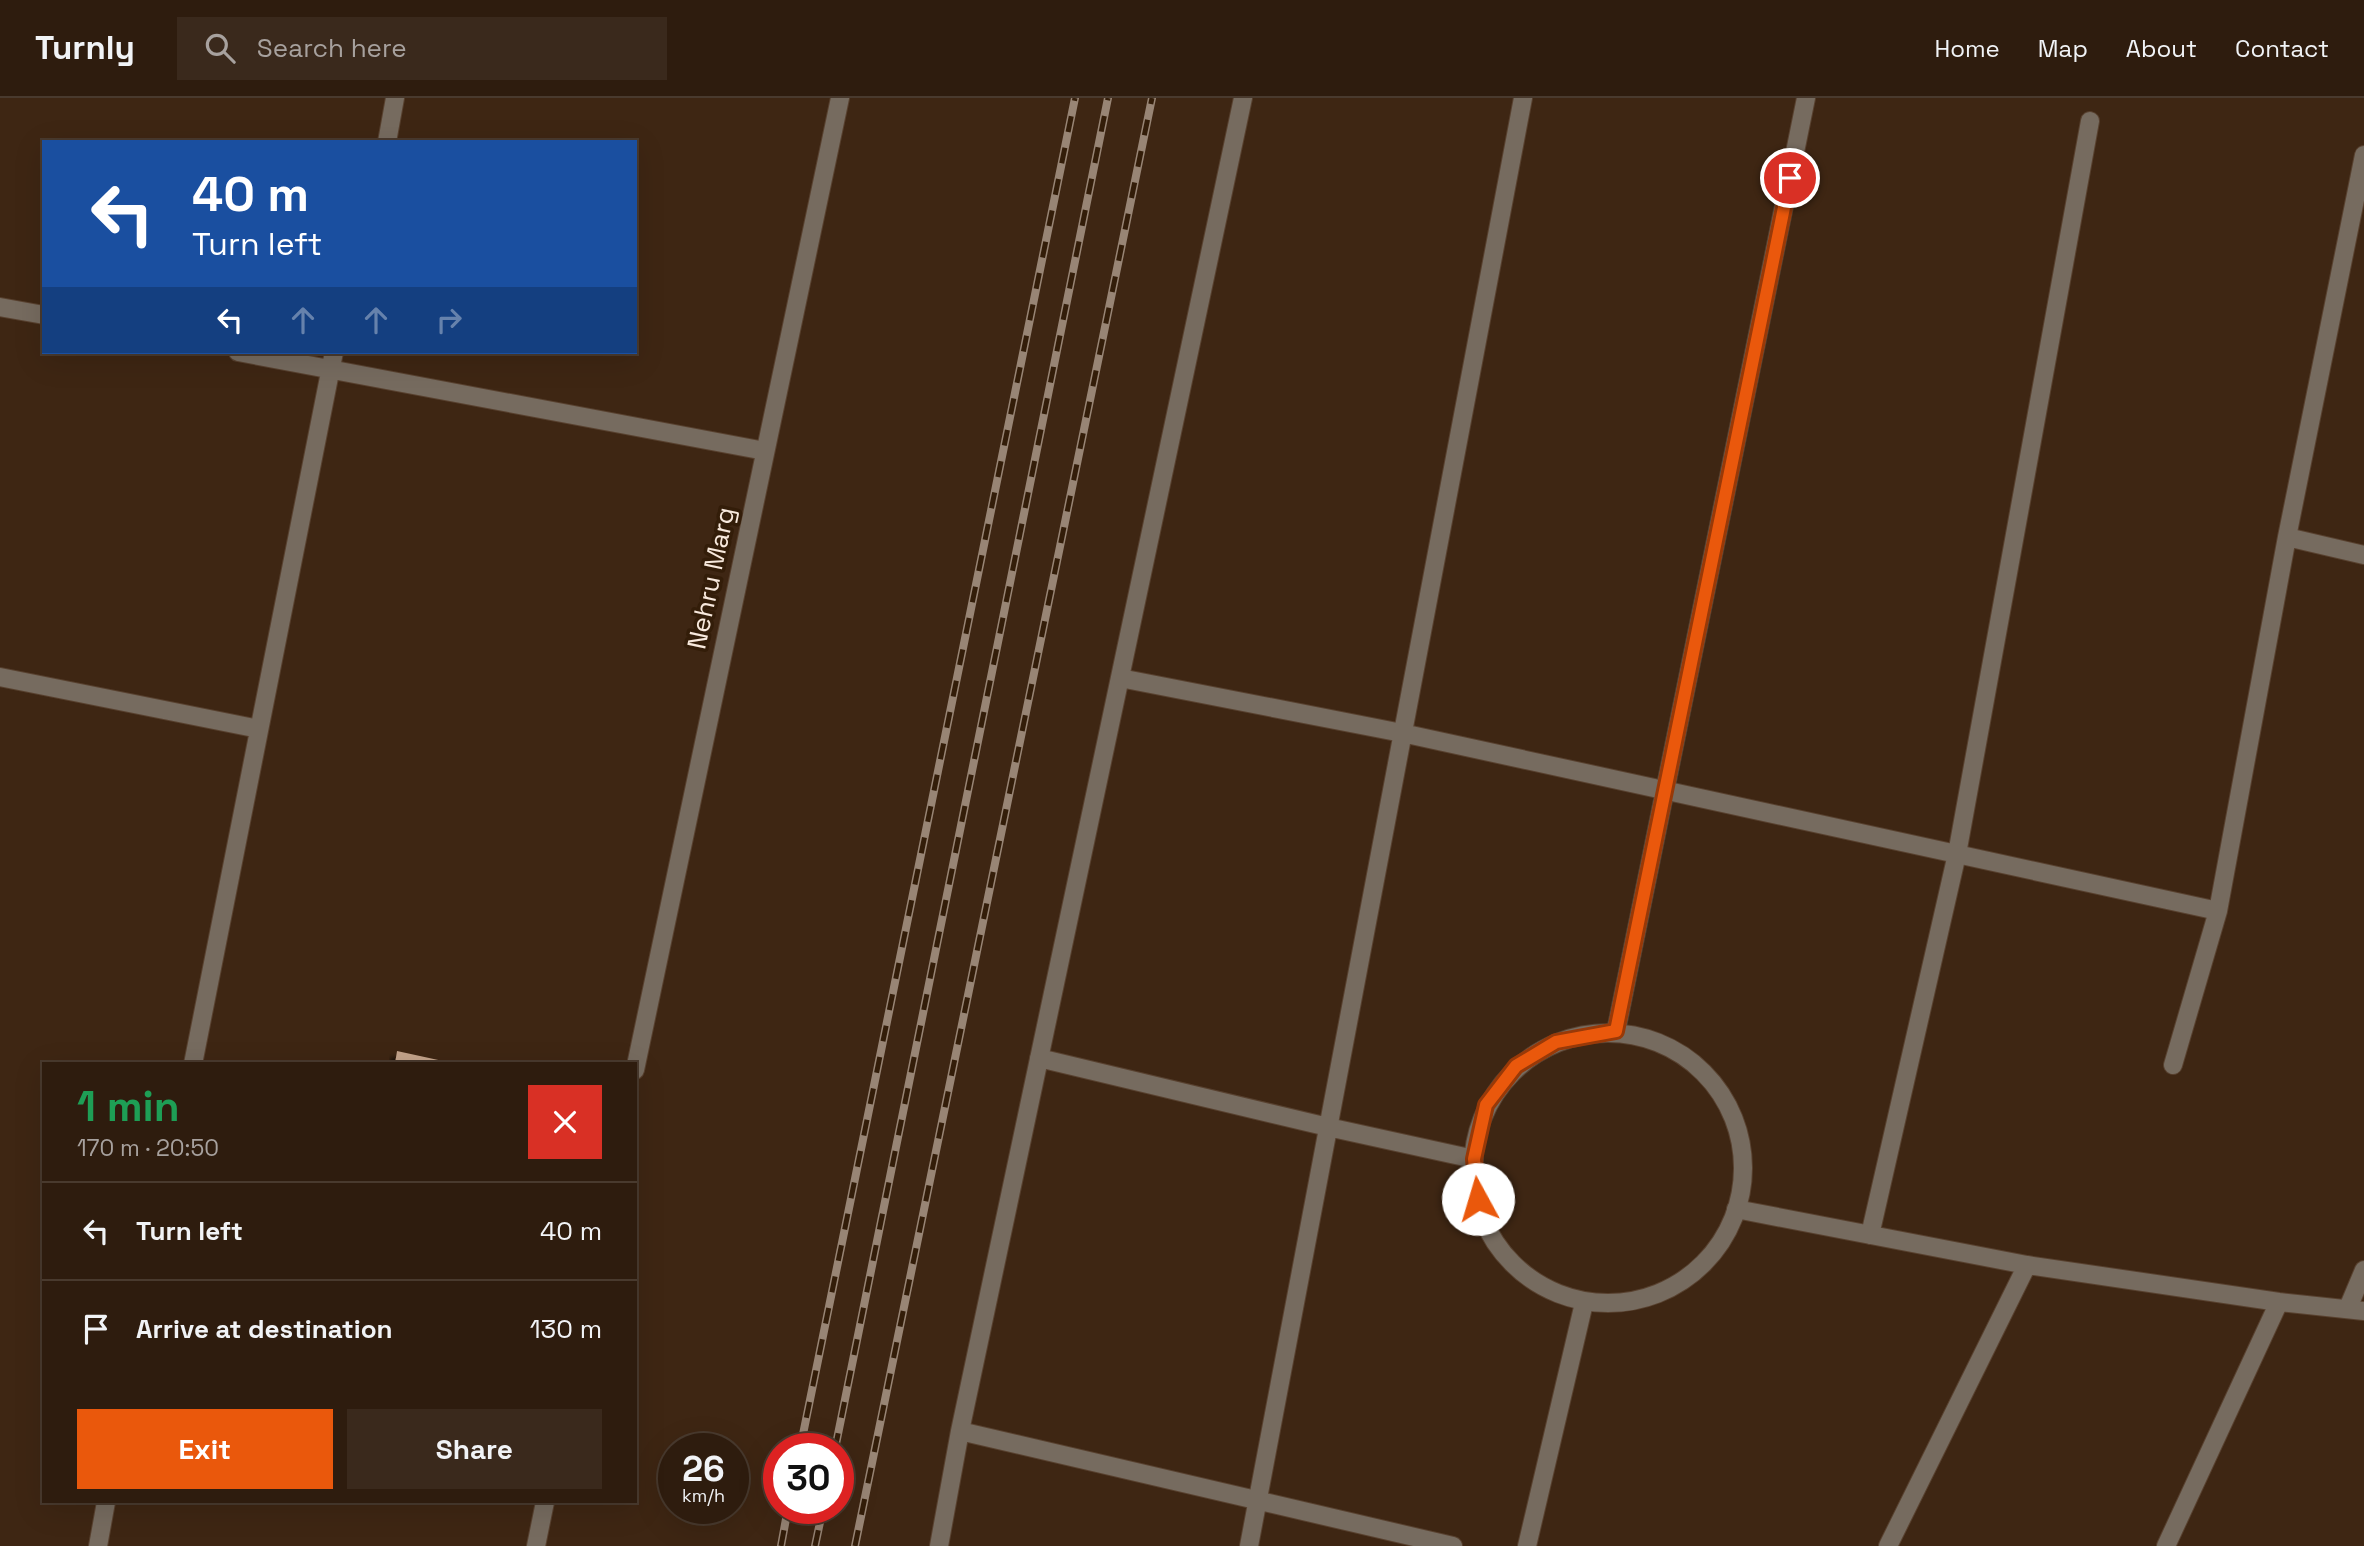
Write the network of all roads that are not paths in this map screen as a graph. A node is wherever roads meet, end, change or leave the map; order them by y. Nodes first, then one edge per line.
1 (395, 98) edge
2 (840, 98) edge
3 (1244, 98) edge
4 (1523, 98) edge
5 (1806, 98) edge
6 (2090, 121) dead end
7 (387, 140) edge
8 (2364, 155) edge
9 (0, 307) edge
10 (42, 315) edge
11 (262, 354) edge
12 (332, 360) edge
13 (765, 451) junction
14 (2287, 537) junction
15 (2364, 555) edge
16 (0, 677) edge
17 (1120, 678) junction
18 (259, 729) junction
19 (1402, 733) junction
20 (1665, 790) junction
21 (1957, 854) junction
22 (2218, 911) junction
23 (1616, 1031) junction
24 (1039, 1058) junction
25 (193, 1062) edge
26 (637, 1062) edge
27 (2173, 1065) dead end
28 (1328, 1127) junction
29 (1474, 1159) junction
30 (1736, 1209) junction
31 (1870, 1235) junction
32 (2027, 1265) junction
33 (2364, 1270) edge
34 (2279, 1302) junction
35 (1584, 1303) junction
36 (2356, 1310) edge
37 (960, 1431) junction
38 (1258, 1499) junction
39 (106, 1503) edge
40 (545, 1503) edge
41 (98, 1546) edge
42 (536, 1546) edge
43 (939, 1546) edge
44 (1249, 1546) edge
45 (1453, 1546) edge
46 (1527, 1546) edge
47 (1888, 1546) edge
48 (2166, 1546) edge

1 - 7 street
2 - 13 street, Nehru Marg
3 - 17 street
4 - 19 street
5 - 20 street
6 - 21 street
8 - 14 street
9 - 10 street
11 - 12 street
12 - 13 street
12 - 18 street
13 - 26 street, Nehru Marg
14 - 15 street
14 - 22 street
16 - 18 street
17 - 19 street
17 - 24 street
18 - 25 street
19 - 20 street
19 - 28 street
20 - 21 street
20 - 23 street
21 - 22 street
21 - 31 street
22 - 27 street
23 - 29 street
23 - 30 street
24 - 28 street
24 - 37 street
28 - 29 street
28 - 38 street
29 - 35 street
30 - 31 street
30 - 35 street
31 - 32 street
32 - 34 street
32 - 47 street
33 - 36 street
34 - 36 street
34 - 48 street
35 - 46 street
37 - 38 street
37 - 43 street
38 - 44 street
38 - 45 street
39 - 41 street
40 - 42 street

